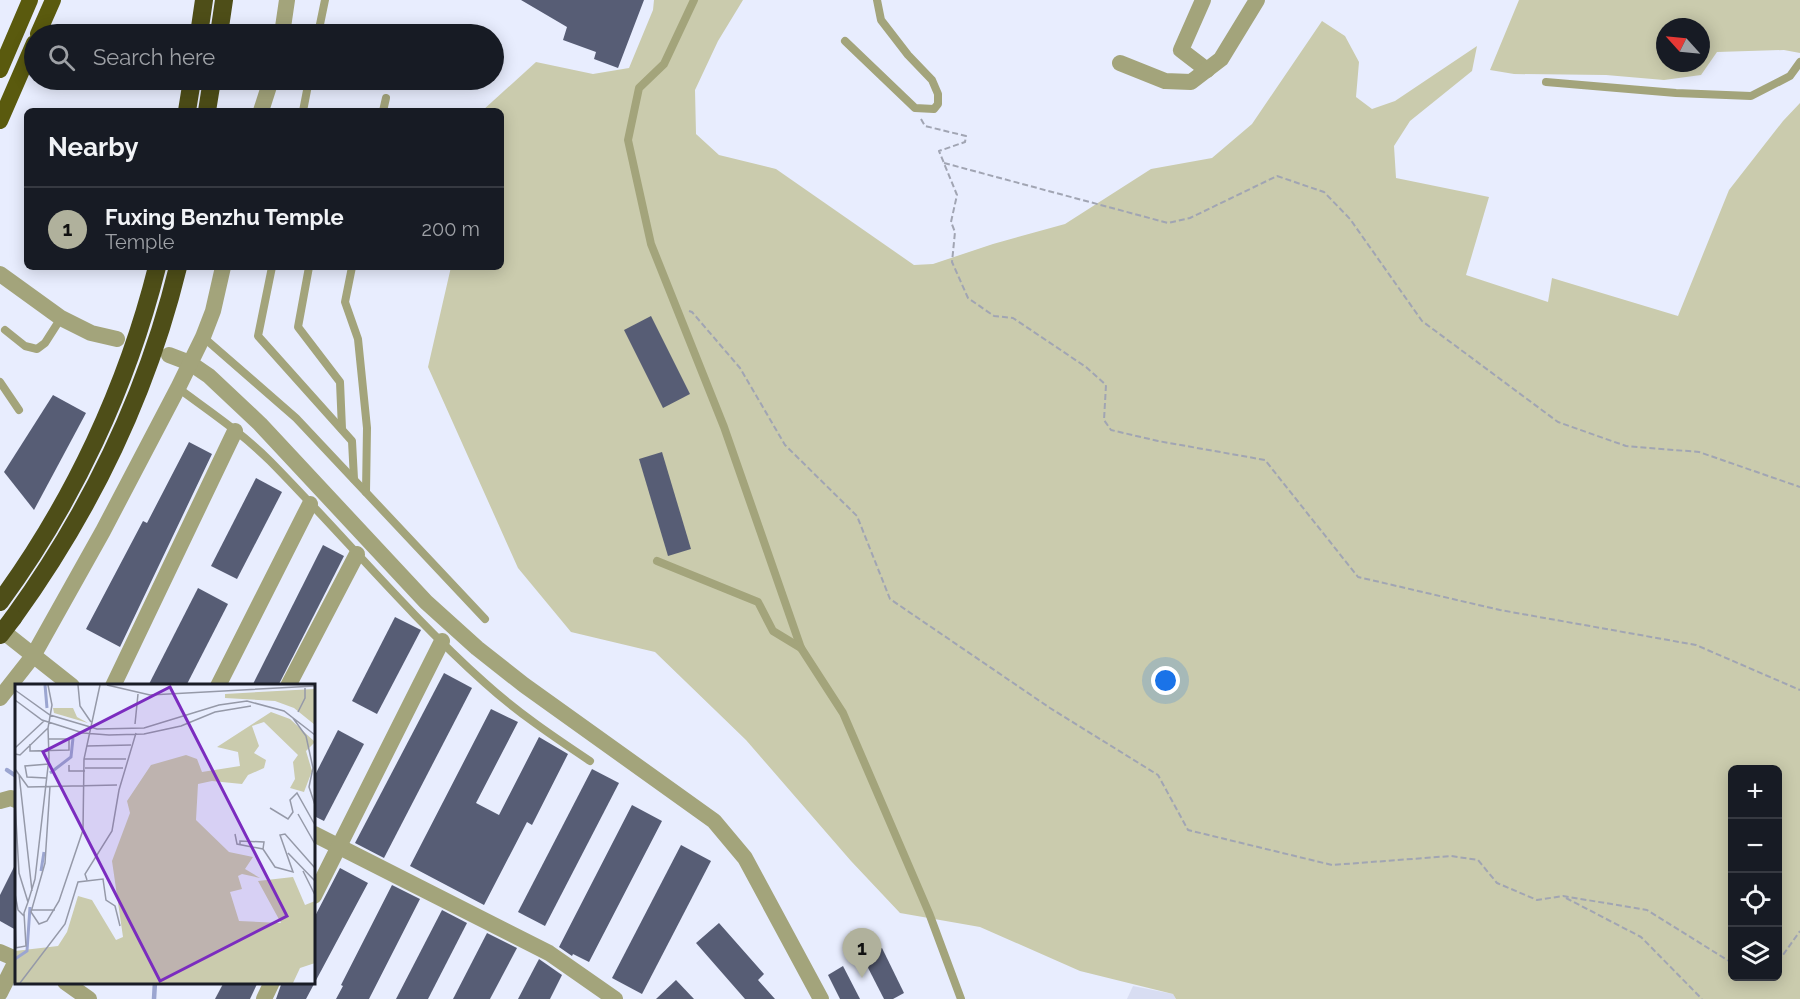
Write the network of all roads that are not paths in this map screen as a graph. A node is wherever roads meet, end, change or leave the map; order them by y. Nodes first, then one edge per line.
1 (30, 0) edge
2 (53, 0) edge
3 (204, 0) edge
4 (224, 0) edge
5 (287, 0) edge
6 (325, 0) edge
7 (694, 0) edge
8 (878, 0) edge
9 (1203, 0) edge
10 (1257, 0) edge
11 (42, 24) edge
12 (200, 24) edge
13 (220, 24) edge
14 (283, 24) edge
15 (320, 24) edge
16 (845, 41) dead end
17 (1800, 62) edge
18 (1120, 63) dead end
19 (24, 66) edge
20 (0, 70) edge
21 (1207, 70) junction
22 (1546, 82) dead end
23 (190, 90) edge
24 (210, 90) edge
25 (268, 90) edge
26 (307, 90) edge
27 (386, 98) dead end
28 (187, 108) edge
29 (207, 108) edge
30 (262, 108) edge
31 (304, 108) edge
32 (384, 108) edge
33 (0, 121) edge
34 (156, 270) edge
35 (176, 270) edge
36 (222, 270) edge
37 (271, 270) edge
38 (308, 270) edge
39 (351, 270) edge
40 (0, 274) edge
41 (61, 318) junction
42 (2, 330) edge
43 (203, 337) junction
44 (117, 339) dead end
45 (169, 355) dead end
46 (190, 363) junction
47 (0, 382) edge
48 (178, 388) junction
49 (19, 410) dead end
50 (342, 429) junction
51 (235, 431) junction
52 (354, 480) junction
53 (366, 492) junction
54 (310, 504) junction
55 (357, 554) junction
56 (657, 561) dead end
57 (0, 602) edge
58 (485, 619) dead end
59 (6, 624) edge
60 (0, 635) edge
61 (442, 641) junction
62 (801, 648) junction
63 (33, 656) junction
64 (69, 684) edge
65 (114, 684) edge
66 (219, 684) edge
67 (289, 684) edge
68 (0, 698) edge
69 (590, 761) dead end
70 (15, 800) edge
71 (0, 801) edge
72 (315, 835) edge
73 (338, 847) junction
74 (315, 894) edge
75 (0, 952) edge
76 (15, 960) edge
77 (15, 962) edge
78 (68, 984) edge
79 (271, 984) edge
80 (0, 993) edge
81 (89, 999) edge
82 (264, 999) edge
83 (615, 999) edge
84 (821, 999) edge
85 (961, 999) edge

1 - 20 highway
2 - 11 highway
3 - 12 highway
4 - 13 highway
5 - 14 street
6 - 15 lane
7 - 62 lane
8 - 16 lane
9 - 21 street
10 - 21 street
17 - 22 lane
18 - 21 street
19 - 33 highway
23 - 28 highway
24 - 29 highway
25 - 30 street
26 - 31 lane
27 - 32 lane
34 - 57 highway
35 - 59 highway
36 - 43 street
37 - 50 lane
38 - 50 lane
39 - 53 lane
40 - 41 street
41 - 42 lane
41 - 44 street
43 - 46 street
43 - 52 lane
45 - 46 street
46 - 48 street
46 - 84 street
47 - 49 lane
48 - 51 lane
48 - 63 street
50 - 52 lane
51 - 54 lane
51 - 65 street
52 - 53 lane
53 - 58 lane
54 - 55 lane
54 - 66 street
55 - 61 lane
55 - 67 street
56 - 62 lane
59 - 60 highway, bridge
59 - 63 street
61 - 69 lane
61 - 73 street
62 - 85 lane
63 - 64 street
63 - 68 street
70 - 71 street
72 - 73 street
73 - 74 street
73 - 83 street
75 - 76 street
77 - 80 street
78 - 81 street
79 - 82 street

